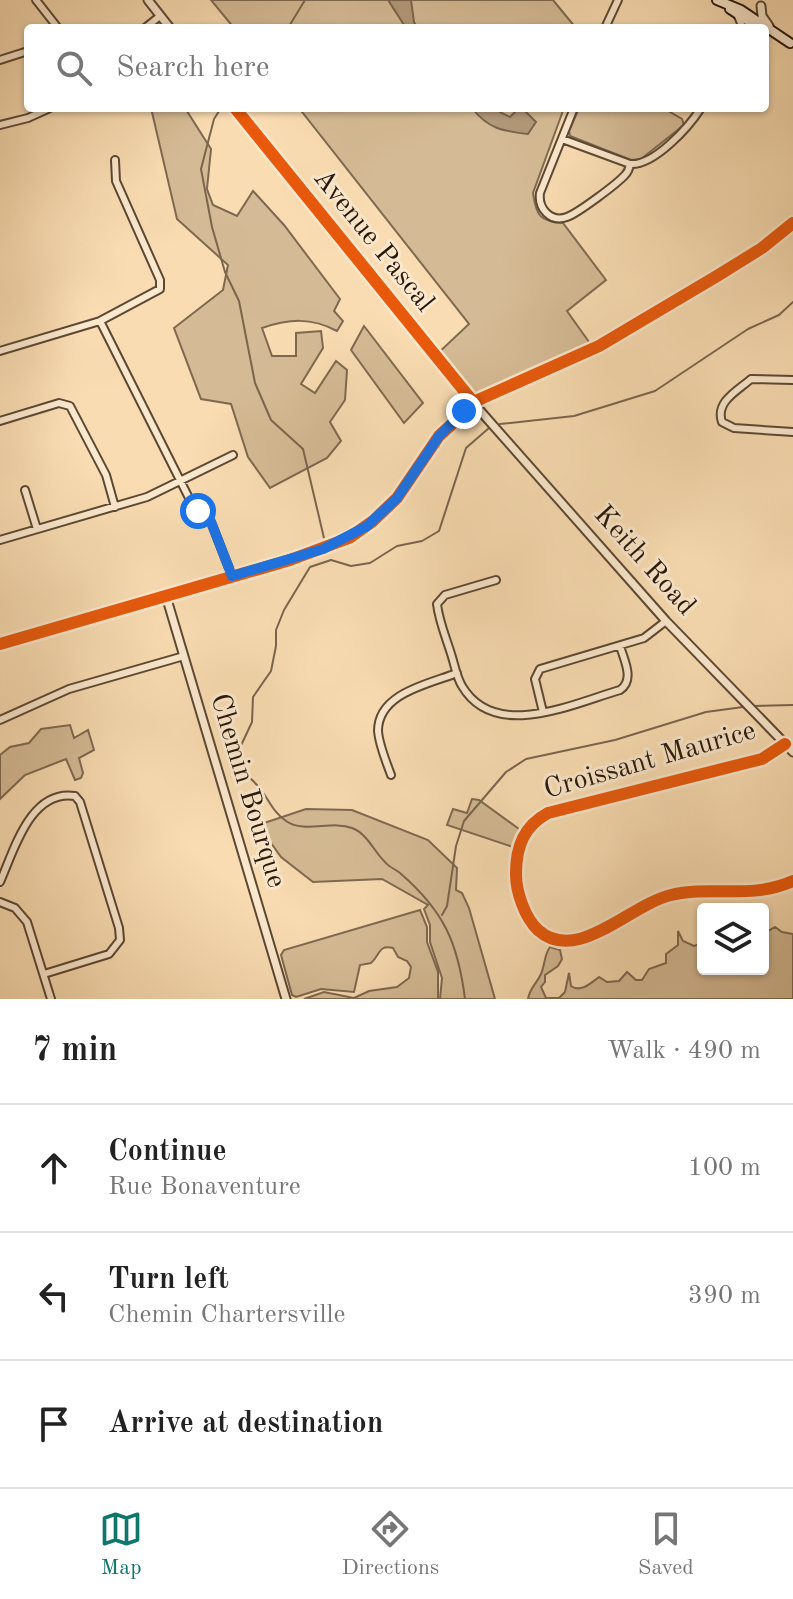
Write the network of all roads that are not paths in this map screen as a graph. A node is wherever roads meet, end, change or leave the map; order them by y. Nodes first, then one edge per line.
1 (36, 0) edge
2 (148, 0) edge
3 (618, 0) edge
4 (717, 0) edge
5 (763, 3) edge
6 (740, 13) junction
7 (160, 16) junction
8 (55, 24) edge
9 (150, 24) edge
10 (167, 24) edge
11 (607, 24) edge
12 (742, 24) edge
13 (756, 24) edge
14 (764, 24) edge
15 (769, 32) edge
16 (791, 44) edge
17 (24, 52) edge
18 (0, 60) edge
19 (41, 112) edge
20 (238, 112) edge
21 (572, 112) edge
22 (698, 112) edge
23 (0, 125) edge
24 (562, 139) junction
25 (115, 160) dead end
26 (630, 164) junction
27 (793, 223) edge
28 (100, 321) junction
29 (0, 351) edge
30 (793, 380) edge
31 (474, 403) junction
32 (0, 421) edge
33 (793, 432) edge
34 (233, 455) dead end
35 (180, 481) junction
36 (25, 490) dead end
37 (115, 507) junction
38 (37, 529) junction
39 (0, 540) edge
40 (232, 576) junction
41 (496, 580) dead end
42 (166, 596) junction
43 (666, 621) junction
44 (0, 644) edge
45 (620, 646) junction
46 (184, 656) junction
47 (457, 673) junction
48 (543, 712) junction
49 (0, 720) edge
50 (785, 744) junction
51 (793, 752) edge
52 (391, 775) dead end
53 (793, 881) edge
54 (0, 882) edge
55 (0, 902) edge
56 (44, 974) junction
57 (51, 999) edge
58 (284, 999) edge

1 - 8 street
2 - 7 street
3 - 11 street
4 - 6 main road
5 - 6 street
5 - 14 street
6 - 12 street
6 - 13 main road
7 - 9 street
7 - 10 street
15 - 16 main road
17 - 18 street
19 - 23 street
20 - 31 street, Avenue Pascal
21 - 24 street
22 - 26 street
24 - 26 street
24 - 26 street
25 - 28 street
27 - 31 street
28 - 29 street
28 - 35 street
30 - 33 street
31 - 40 street
31 - 43 street, Keith Road
32 - 37 street
34 - 35 street
35 - 37 street
35 - 40 street
36 - 38 street
37 - 38 street
38 - 39 street
40 - 42 street
41 - 47 street
42 - 44 street
42 - 46 street, Chemin Bourque
43 - 45 street
43 - 50 street, Keith Road
45 - 48 street
45 - 48 street
46 - 49 street
46 - 58 street, Chemin Bourque
47 - 48 street
47 - 52 street
50 - 51 street, Keith Road
50 - 53 street, Croissant Maurice
54 - 56 street
55 - 56 street
56 - 57 street

